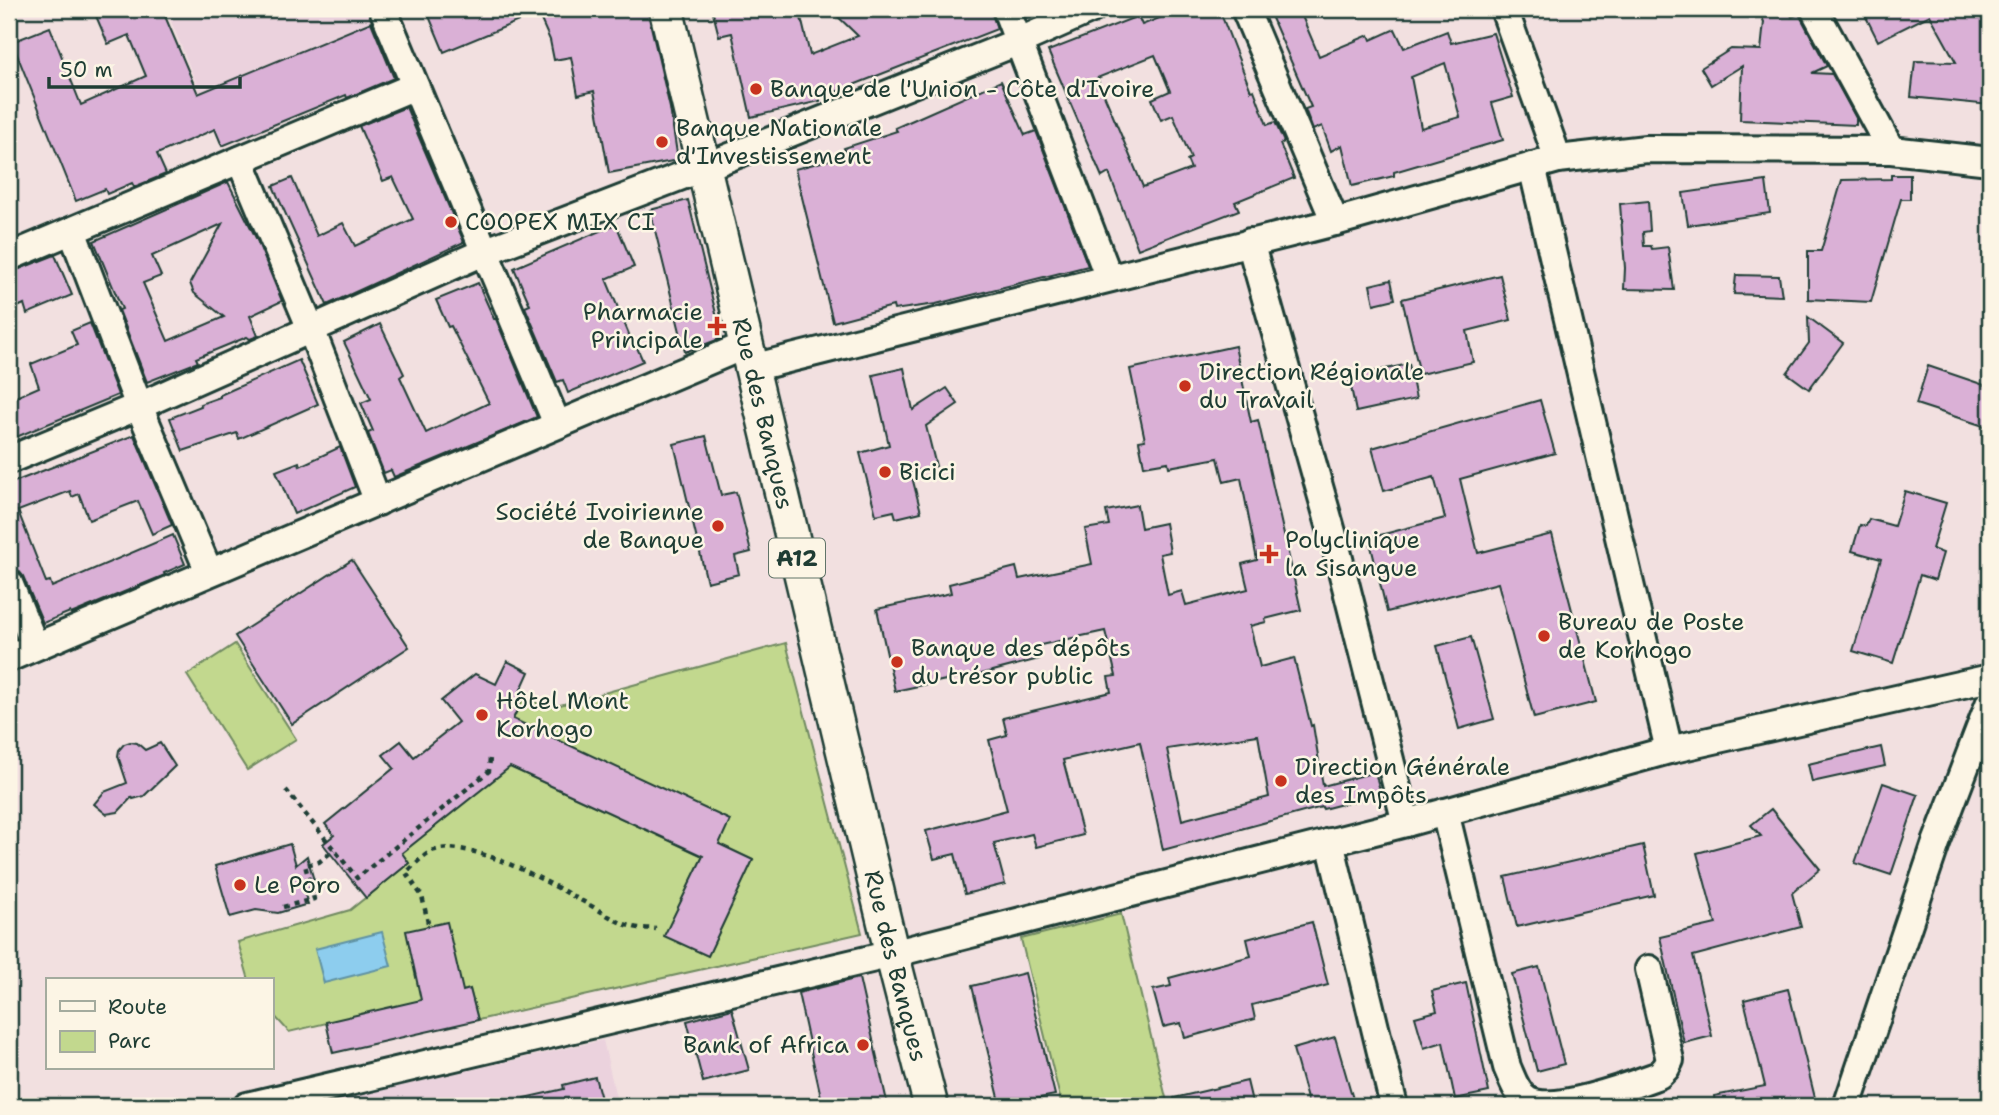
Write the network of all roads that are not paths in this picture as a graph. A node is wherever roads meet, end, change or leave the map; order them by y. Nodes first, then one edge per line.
1 (383, 9) edge
2 (666, 9) edge
3 (1006, 9) edge
4 (1092, 9) edge
5 (1245, 9) edge
6 (1504, 9) edge
7 (1814, 9) edge
8 (1020, 40) junction
9 (415, 86) junction
10 (1891, 150) junction
11 (1558, 159) junction
12 (240, 160) junction
13 (1990, 160) edge
14 (1532, 166) junction
15 (705, 167) junction
16 (1335, 222) junction
17 (72, 231) junction
18 (1250, 242) junction
19 (484, 252) junction
20 (9, 257) edge
21 (1109, 278) junction
22 (310, 329) junction
23 (750, 356) junction
24 (139, 406) junction
25 (557, 424) junction
26 (9, 460) edge
27 (378, 502) junction
28 (209, 572) junction
29 (9, 583) edge
30 (35, 646) junction
31 (9, 658) edge
32 (1990, 678) edge
33 (1990, 702) edge
34 (1670, 750) junction
35 (1445, 813) junction
36 (1406, 823) junction
37 (1330, 842) junction
38 (892, 954) junction
39 (1649, 968) dead end
40 (256, 1105) edge
41 (931, 1106) edge
42 (1394, 1106) edge
43 (1847, 1106) edge

1 - 9 street
2 - 15 main road, Rue des Banques / A12
3 - 8 street
4 - 8 street
5 - 16 street
6 - 11 street
7 - 10 street
8 - 15 street
8 - 21 street
9 - 12 street
9 - 19 street
10 - 11 street
10 - 13 street
11 - 14 street
12 - 17 street
12 - 22 street
14 - 16 street
14 - 34 street
15 - 19 street
15 - 23 main road, Rue des Banques / A12
16 - 18 street
17 - 20 street
17 - 24 street
18 - 21 street
18 - 36 street
19 - 22 street
19 - 25 street
21 - 23 street
22 - 24 street
22 - 27 street
23 - 25 street
23 - 38 main road, Rue des Banques / A12
24 - 26 street
24 - 28 street
25 - 27 street
27 - 28 street
28 - 30 street
29 - 30 street
30 - 31 street
32 - 34 street
33 - 43 street
34 - 35 street
35 - 36 street
35 - 39 street
36 - 37 street
37 - 38 street
37 - 42 street
38 - 40 street
38 - 41 main road, Rue des Banques / A12

